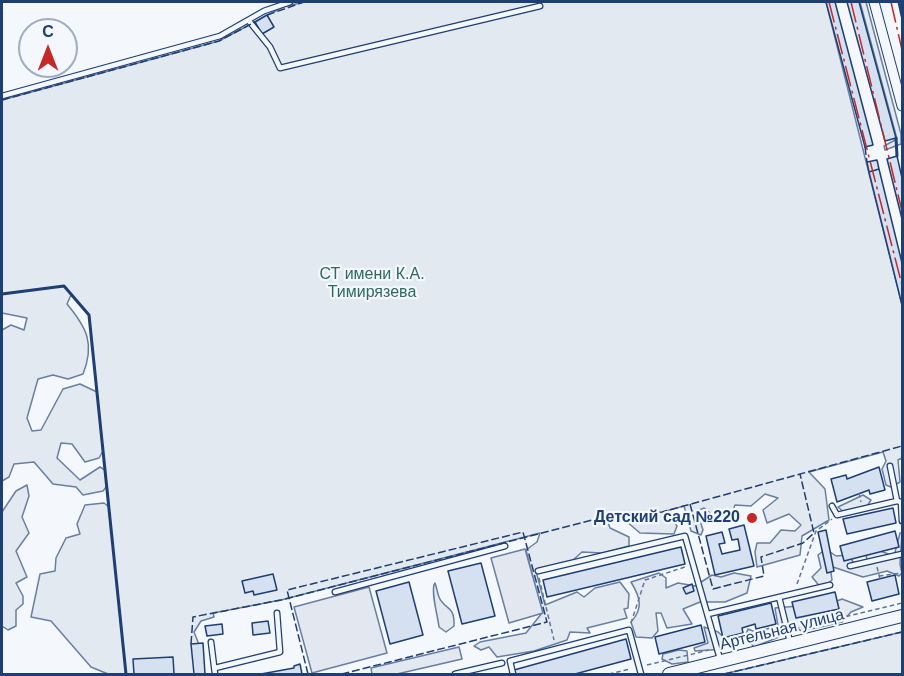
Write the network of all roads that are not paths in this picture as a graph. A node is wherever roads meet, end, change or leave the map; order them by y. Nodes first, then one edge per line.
1 (290, 2) edge
2 (874, 2) edge
3 (540, 6) dead end
4 (249, 21) junction
5 (2, 96) edge
6 (903, 106) edge
7 (890, 466) dead end
8 (897, 501) junction
9 (832, 506) dead end
10 (903, 521) edge
11 (505, 546) dead end
12 (903, 554) edge
13 (850, 566) dead end
14 (538, 571) road end
15 (830, 585) dead end
16 (335, 592) dead end
17 (779, 597) junction
18 (276, 613) dead end
19 (708, 614) junction
20 (903, 616) edge
21 (211, 642) dead end
22 (791, 644) junction
23 (720, 662) junction
24 (502, 663) dead end
25 (215, 668) junction
26 (215, 675) edge
27 (455, 675) edge
28 (513, 675) edge
29 (641, 675) edge
30 (669, 675) edge

1 - 4 lane
2 - 6 street
3 - 4 lane
4 - 5 lane
7 - 8 lane
8 - 9 lane
8 - 10 lane
11 - 16 lane
12 - 13 lane
14 - 19 lane
15 - 17 lane
17 - 19 lane
17 - 22 lane
18 - 25 lane
19 - 23 lane
20 - 22 street, Артельная улица
21 - 25 lane
22 - 23 street, Артельная улица
23 - 30 street, Артельная улица
24 - 27 lane
25 - 26 lane
28 - 29 lane

